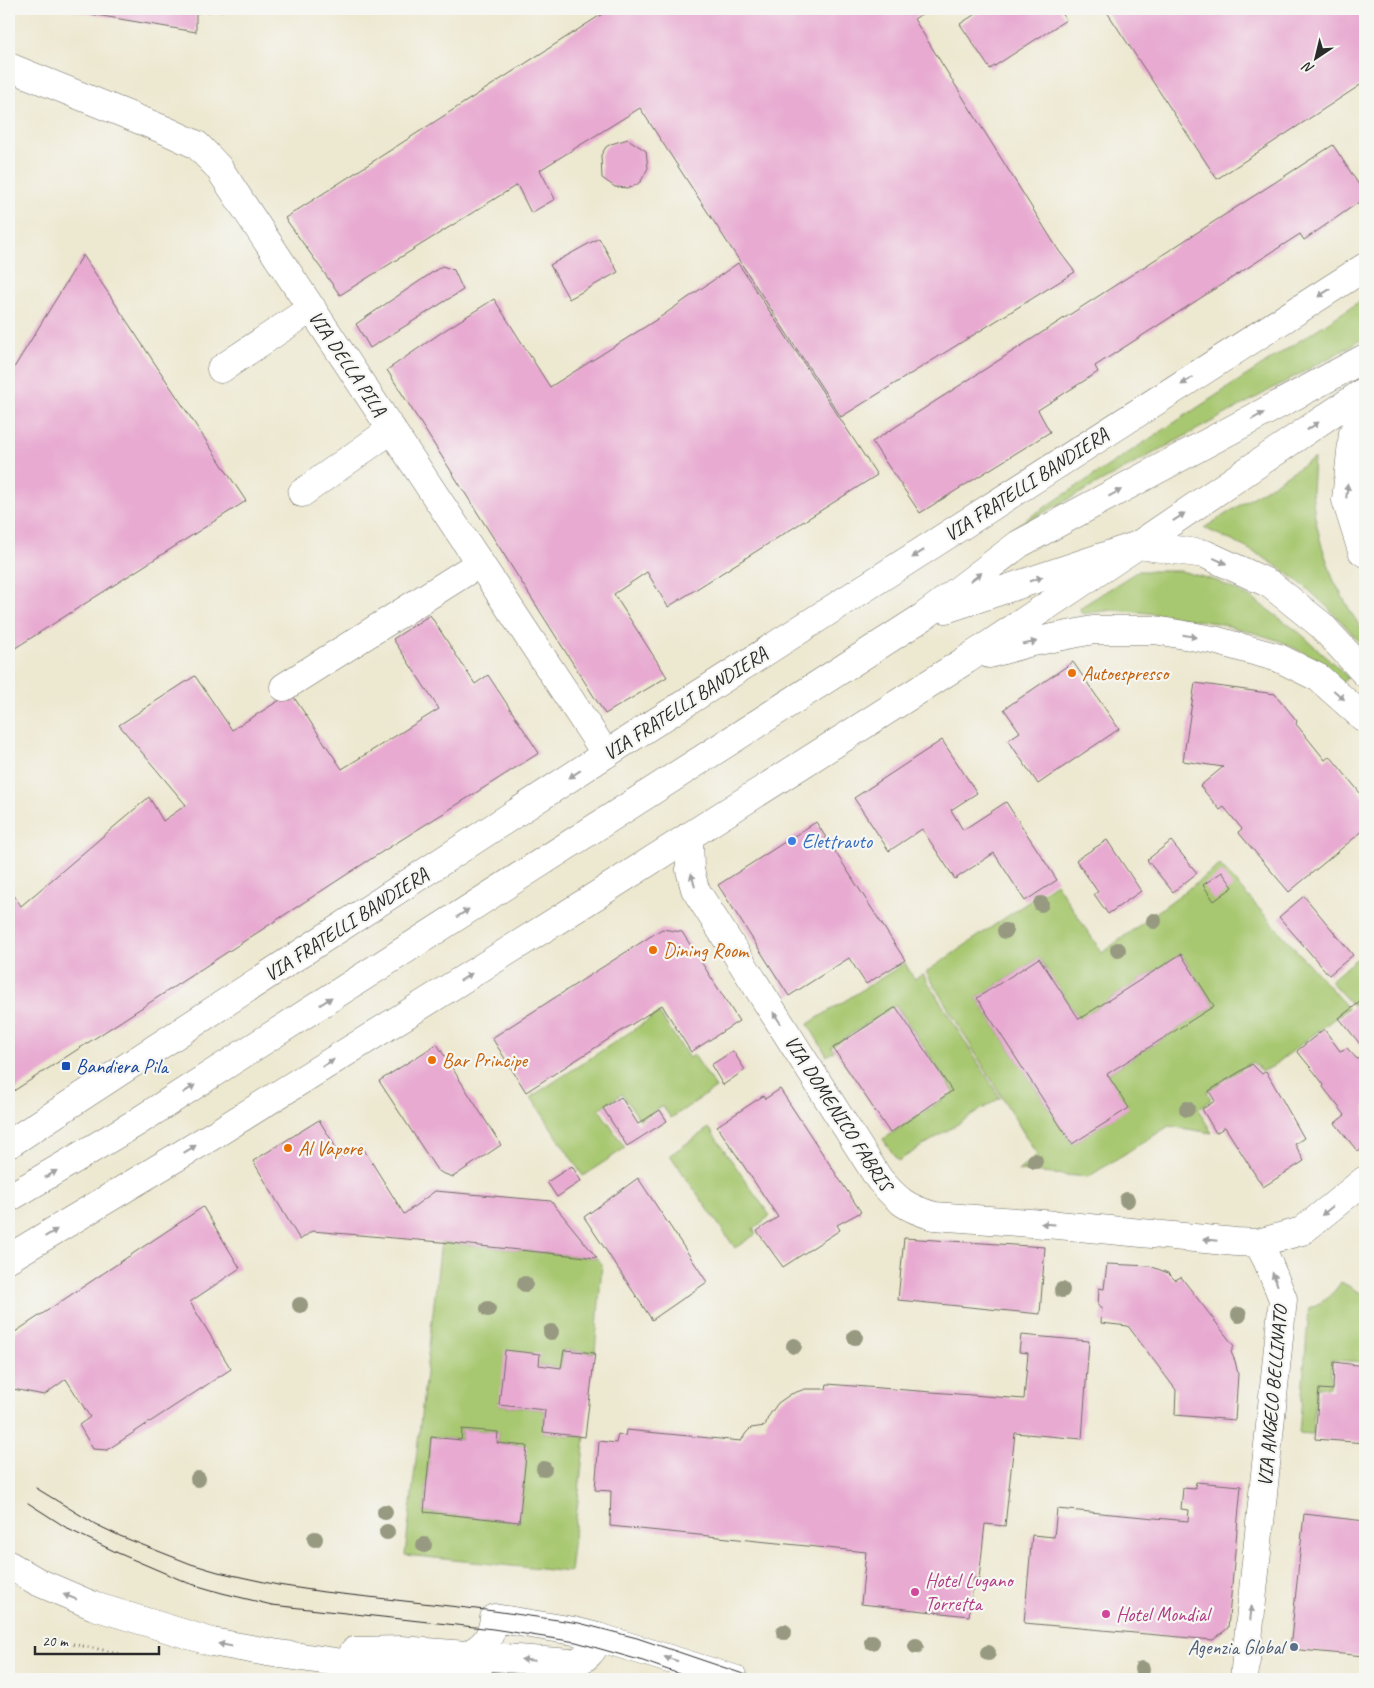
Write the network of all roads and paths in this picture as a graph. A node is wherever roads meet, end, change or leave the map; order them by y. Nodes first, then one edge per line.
1 (9, 67) edge
2 (1365, 267) edge
3 (312, 308) junction
4 (1365, 358) edge
5 (221, 369) dead end
6 (1365, 391) edge
7 (1365, 407) edge
8 (392, 429) junction
9 (302, 493) dead end
10 (1138, 545) junction
11 (1365, 553) edge
12 (480, 563) junction
13 (923, 617) junction
14 (966, 660) junction
15 (1365, 673) edge
16 (284, 687) dead end
17 (1365, 719) edge
18 (606, 754) junction
19 (689, 836) junction
20 (9, 1144) edge
21 (1365, 1180) edge
22 (9, 1198) edge
23 (1258, 1243) junction
24 (9, 1258) edge
25 (9, 1565) edge
26 (598, 1637) junction
27 (273, 1653) junction
28 (469, 1654) junction
29 (480, 1679) edge
30 (734, 1679) edge
31 (1244, 1679) edge

1 - 3 street, VIA DELLA PILA
2 -> 18 street, VIA FRATELLI BANDIERA
3 - 5 street
3 - 8 street, VIA DELLA PILA
13 -> 4 street
10 -> 6 street
11 -> 7 street
8 - 9 street
8 - 12 street, VIA DELLA PILA
13 -> 10 street
10 - 14 street
10 -> 15 street
12 - 16 street
12 - 18 street, VIA DELLA PILA
22 -> 13 street
14 -> 17 street
14 - 19 street
18 -> 20 street, VIA FRATELLI BANDIERA
23 -> 19 street, VIA DOMENICO FABRIS
24 -> 19 street
21 -> 23 street
31 -> 23 street, VIA ANGELO BELLINATO
27 -> 25 street
26 -> 28 street
26 - 28 street
30 -> 26 street
27 - 28 street
27 - 29 street

